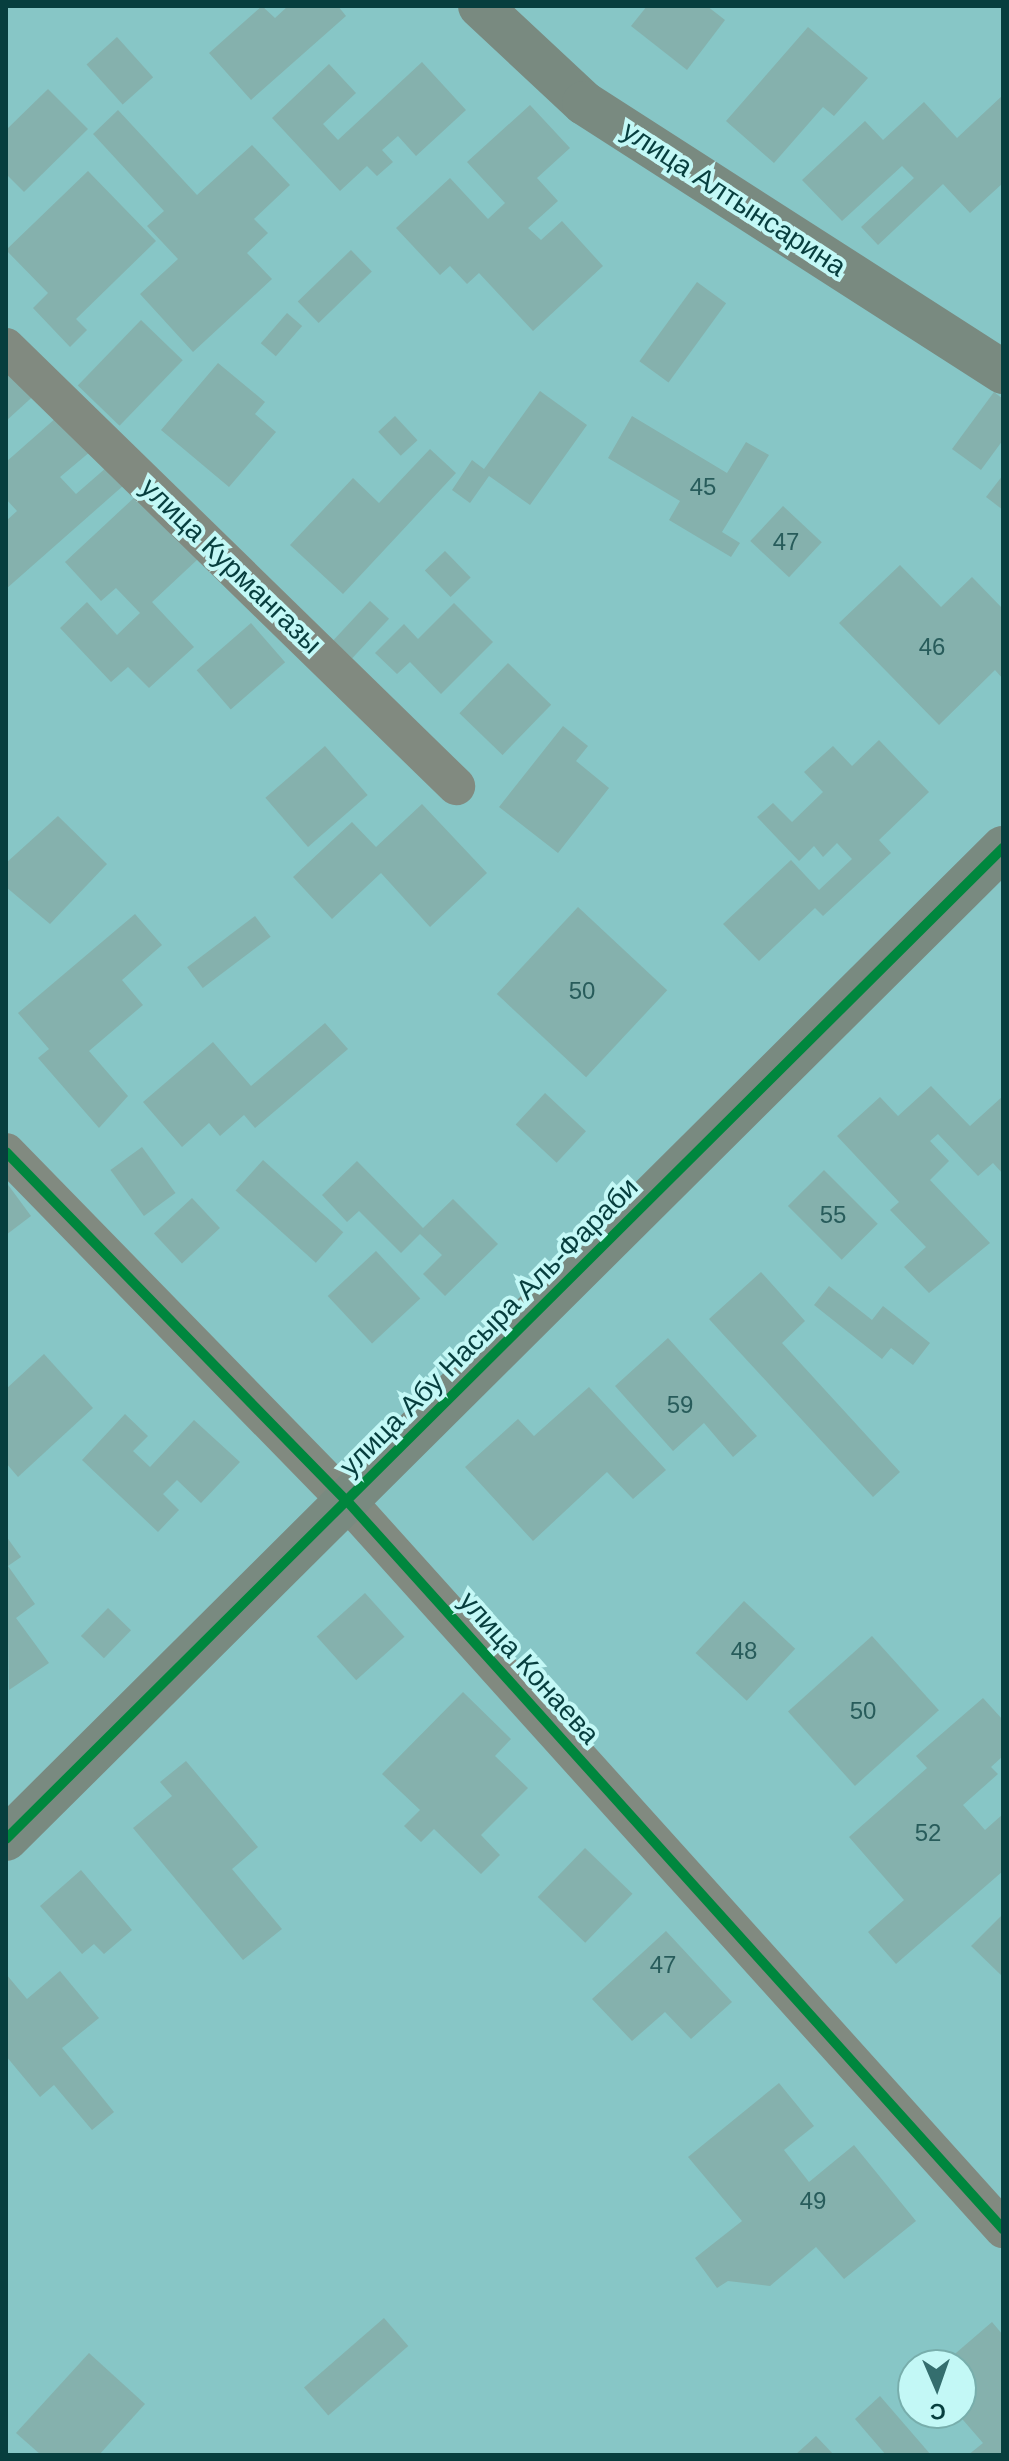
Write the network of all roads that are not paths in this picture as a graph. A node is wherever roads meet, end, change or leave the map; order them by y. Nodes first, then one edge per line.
1 (480, 6) edge
2 (6, 347) edge
3 (1003, 372) edge
4 (456, 786) dead end
5 (1003, 848) edge
6 (6, 1152) edge
7 (348, 1502) junction
8 (6, 1839) edge
9 (1003, 2229) edge

1 - 3 street, улица Алтынсарина
2 - 4 street, улица Курмангазы
5 - 7 street, улица Абу Насыра Аль-Фараби
6 - 7 street, улица Конаева
7 - 8 street, улица Абу Насыра Аль-Фараби
7 - 9 street, улица Конаева

